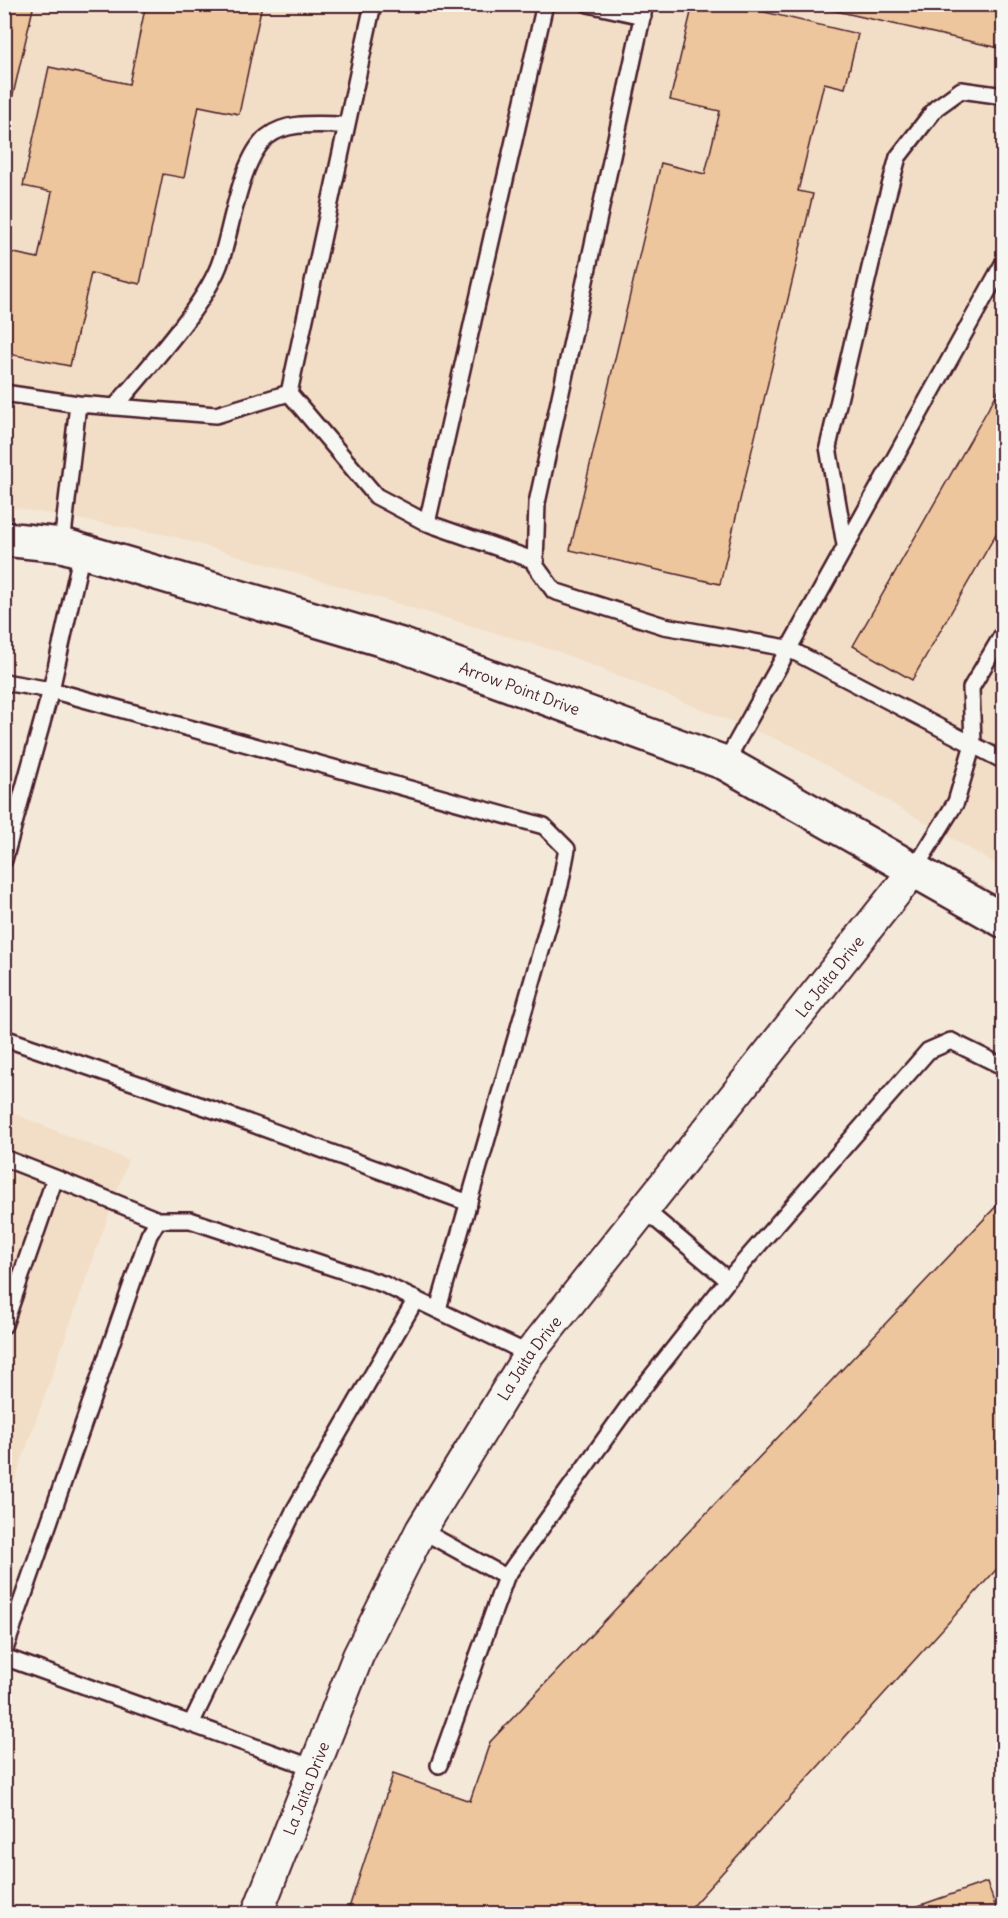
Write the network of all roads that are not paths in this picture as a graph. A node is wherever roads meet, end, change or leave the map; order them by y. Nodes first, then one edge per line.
1 (373, 4) edge
2 (545, 4) edge
3 (588, 4) edge
4 (644, 10) edge
5 (1004, 96) edge
6 (346, 125) junction
7 (1004, 262) edge
8 (4, 393) edge
9 (289, 393) junction
10 (78, 404) junction
11 (115, 407) junction
12 (427, 523) junction
13 (4, 539) edge
14 (845, 545) junction
15 (72, 549) junction
16 (536, 561) junction
17 (1004, 632) edge
18 (787, 648) junction
19 (4, 682) edge
20 (51, 690) junction
21 (973, 744) junction
22 (1004, 761) edge
23 (725, 763) junction
24 (4, 860) edge
25 (914, 870) junction
26 (1004, 921) edge
27 (4, 1038) edge
28 (1004, 1068) edge
29 (4, 1158) edge
30 (55, 1178) junction
31 (470, 1203) junction
32 (645, 1210) junction
33 (158, 1220) junction
34 (728, 1280) junction
35 (416, 1299) junction
36 (438, 1309) junction
37 (4, 1325) edge
38 (529, 1354) junction
39 (421, 1530) junction
40 (506, 1577) junction
41 (4, 1652) edge
42 (4, 1657) edge
43 (191, 1724) junction
44 (439, 1765) dead end
45 (314, 1768) junction
46 (257, 1914) edge

1 - 6 lane
2 - 12 lane
3 - 4 lane
4 - 16 lane
5 - 14 lane
6 - 9 lane
6 - 11 lane
7 - 14 lane
8 - 10 lane
9 - 11 lane
9 - 12 lane
10 - 11 lane
10 - 15 lane
12 - 16 lane
13 - 15 street, Arrow Point Drive
14 - 18 lane
15 - 20 lane
15 - 23 street, Arrow Point Drive
16 - 18 lane
17 - 21 lane
18 - 21 lane
18 - 23 lane
19 - 20 lane
20 - 24 lane
20 - 31 lane
21 - 22 lane
21 - 25 lane
23 - 25 street, Arrow Point Drive
25 - 26 street, Arrow Point Drive
25 - 32 street, La Jaita Drive
27 - 31 lane
28 - 34 lane
29 - 30 lane
30 - 33 lane
30 - 37 lane
31 - 36 lane
32 - 34 lane
32 - 38 street, La Jaita Drive
33 - 35 lane
33 - 41 lane
34 - 40 lane
35 - 36 lane
35 - 43 lane
36 - 38 lane
38 - 39 street, La Jaita Drive
39 - 40 lane
39 - 45 street, La Jaita Drive
40 - 44 lane
42 - 43 lane
43 - 45 lane
45 - 46 street, La Jaita Drive

